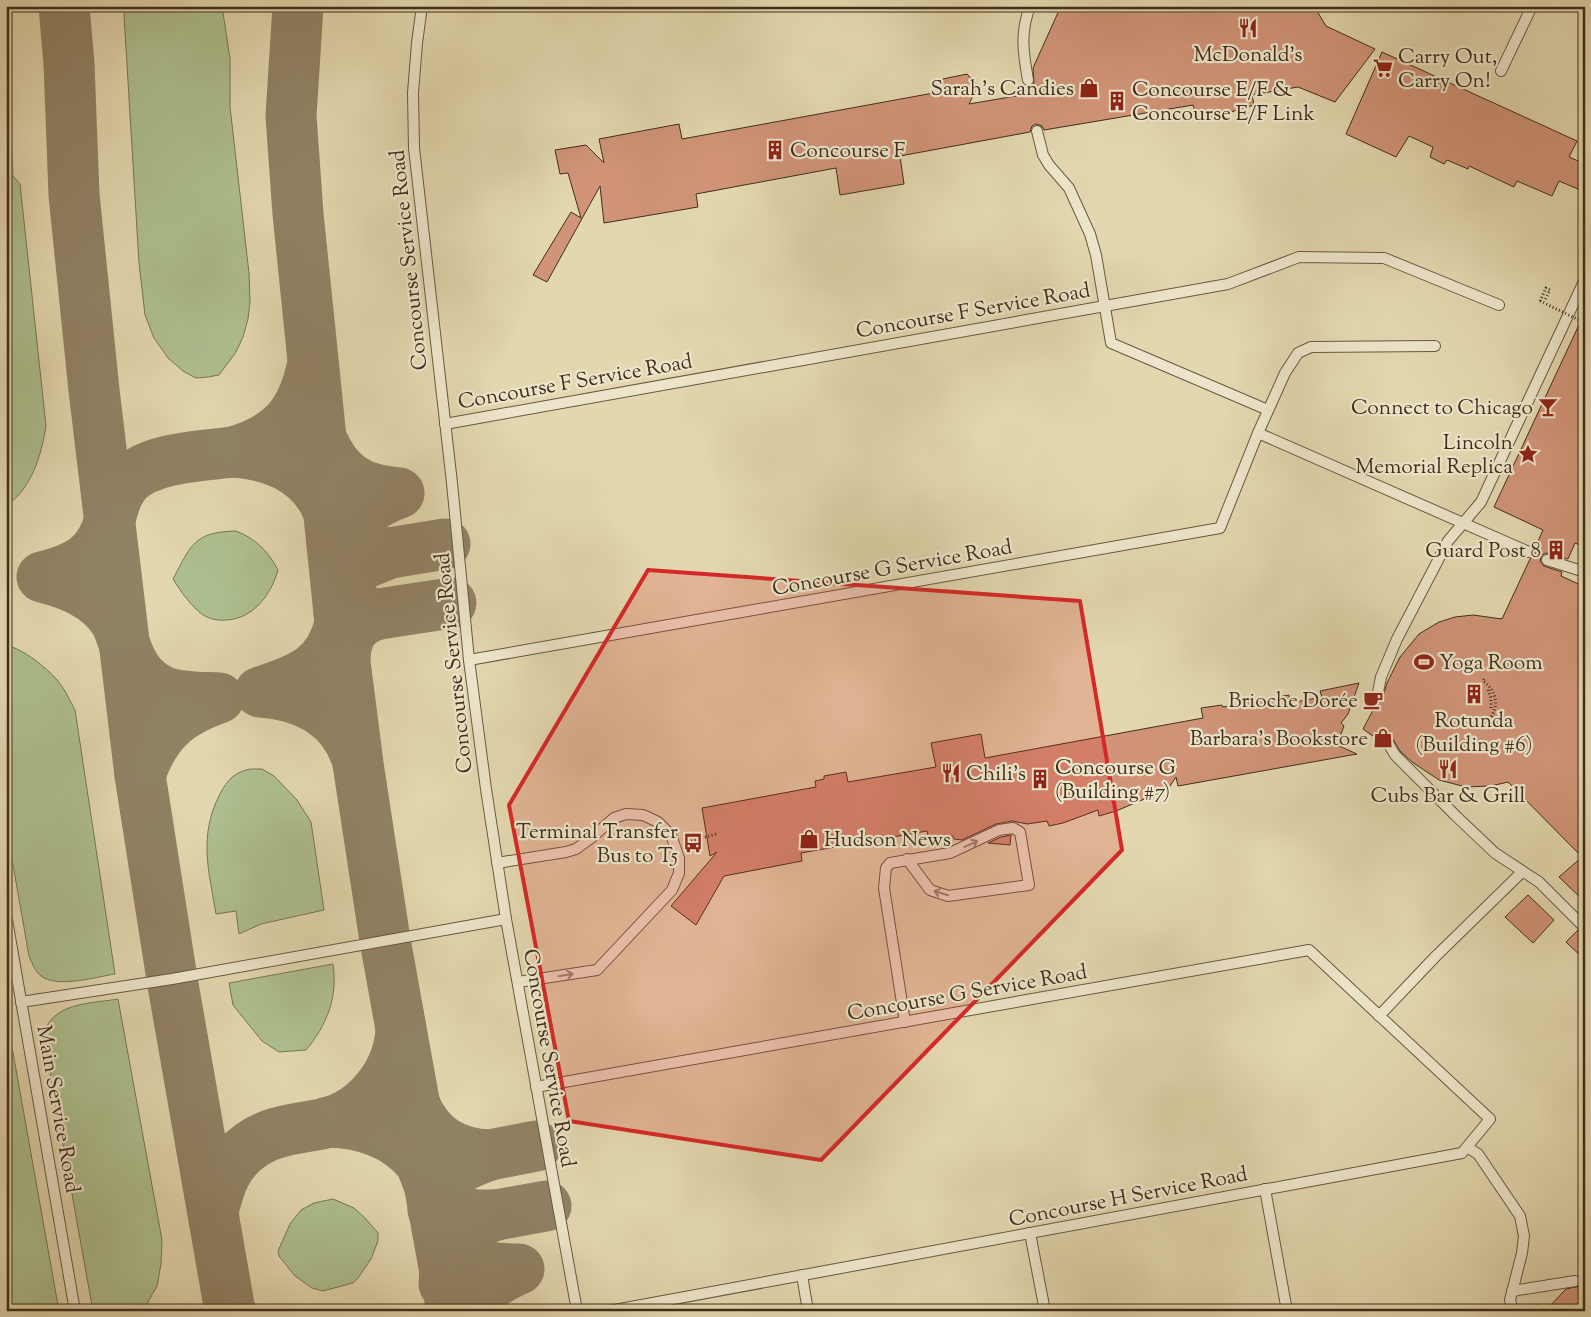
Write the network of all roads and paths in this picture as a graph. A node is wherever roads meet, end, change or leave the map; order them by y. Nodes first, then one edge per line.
1 (422, 6) edge
2 (1030, 6) edge
3 (1048, 6) edge
4 (1056, 6) edge
5 (1532, 6) edge
6 (1501, 71) dead end
7 (1028, 80) dead end
8 (1037, 131) dead end
9 (1585, 280) edge
10 (1546, 300) dead end
11 (1499, 305) dead end
12 (1104, 306) junction
13 (1581, 321) dead end
14 (1435, 346) dead end
15 (1268, 410) junction
16 (445, 424) junction
17 (1258, 433) junction
18 (1463, 523) junction
19 (1529, 552) dead end
20 (1547, 560) dead end
21 (1585, 572) edge
22 (469, 660) junction
23 (1484, 679) dead end
24 (1488, 690) dead end
25 (1378, 692) dead end
26 (1494, 698) junction
27 (1491, 708) dead end
28 (1491, 721) dead end
29 (1390, 745) dead end
30 (716, 834) dead end
31 (676, 846) junction
32 (907, 859) junction
33 (497, 864) junction
34 (1522, 872) junction
35 (6, 914) edge
36 (506, 919) junction
37 (1585, 928) edge
38 (518, 982) junction
39 (21, 1002) junction
40 (1379, 1016) junction
41 (905, 1022) junction
42 (536, 1087) junction
43 (1467, 1147) junction
44 (1265, 1189) junction
45 (1030, 1233) junction
46 (802, 1275) junction
47 (1575, 1281) dead end
48 (1512, 1291) junction
49 (75, 1311) edge
50 (577, 1311) edge
51 (610, 1311) edge
52 (808, 1311) edge
53 (1044, 1311) edge
54 (1286, 1311) edge
55 (1513, 1311) edge
56 (1528, 1311) edge
57 (1538, 1311) edge

1 - 16 lane, Concourse Service Road
2 - 7 lane
3 - 4 path
5 - 6 lane
8 - 12 lane
9 - 18 lane
10 - 13 path, bridge
11 - 12 lane, Concourse F Service Road
12 - 15 lane
12 - 16 lane, Concourse F Service Road
14 - 15 lane
15 - 17 lane
16 - 22 lane, Concourse Service Road
17 - 18 lane
17 - 22 lane, Concourse G Service Road
18 - 19 lane
18 - 25 lane
20 - 21 lane
22 - 33 lane, Concourse Service Road
23 - 26 path
24 - 26 path
26 - 27 path
26 - 28 path
29 - 34 lane
30 - 31 path
31 - 33 lane
38 -> 31 lane
32 -> 32 lane
32 - 41 lane
33 - 36 lane, Concourse Service Road
34 - 37 lane
34 - 40 lane
35 - 39 lane, Main Service Road
36 - 38 lane, Concourse Service Road
36 - 39 lane
38 - 42 lane, Concourse Service Road
39 - 49 lane, Main Service Road
40 - 41 lane, Concourse G Service Road
40 - 43 lane, Concourse H Service Road
41 - 42 lane, Concourse G Service Road
42 - 50 lane, Concourse Service Road
43 - 44 lane, Concourse H Service Road
43 - 48 lane
44 - 45 lane, Concourse H Service Road
44 - 54 lane
45 - 46 lane, Concourse H Service Road
45 - 53 lane
46 - 51 lane, Concourse H Service Road
46 - 52 lane
47 - 48 lane
48 - 55 lane
56 - 57 path

